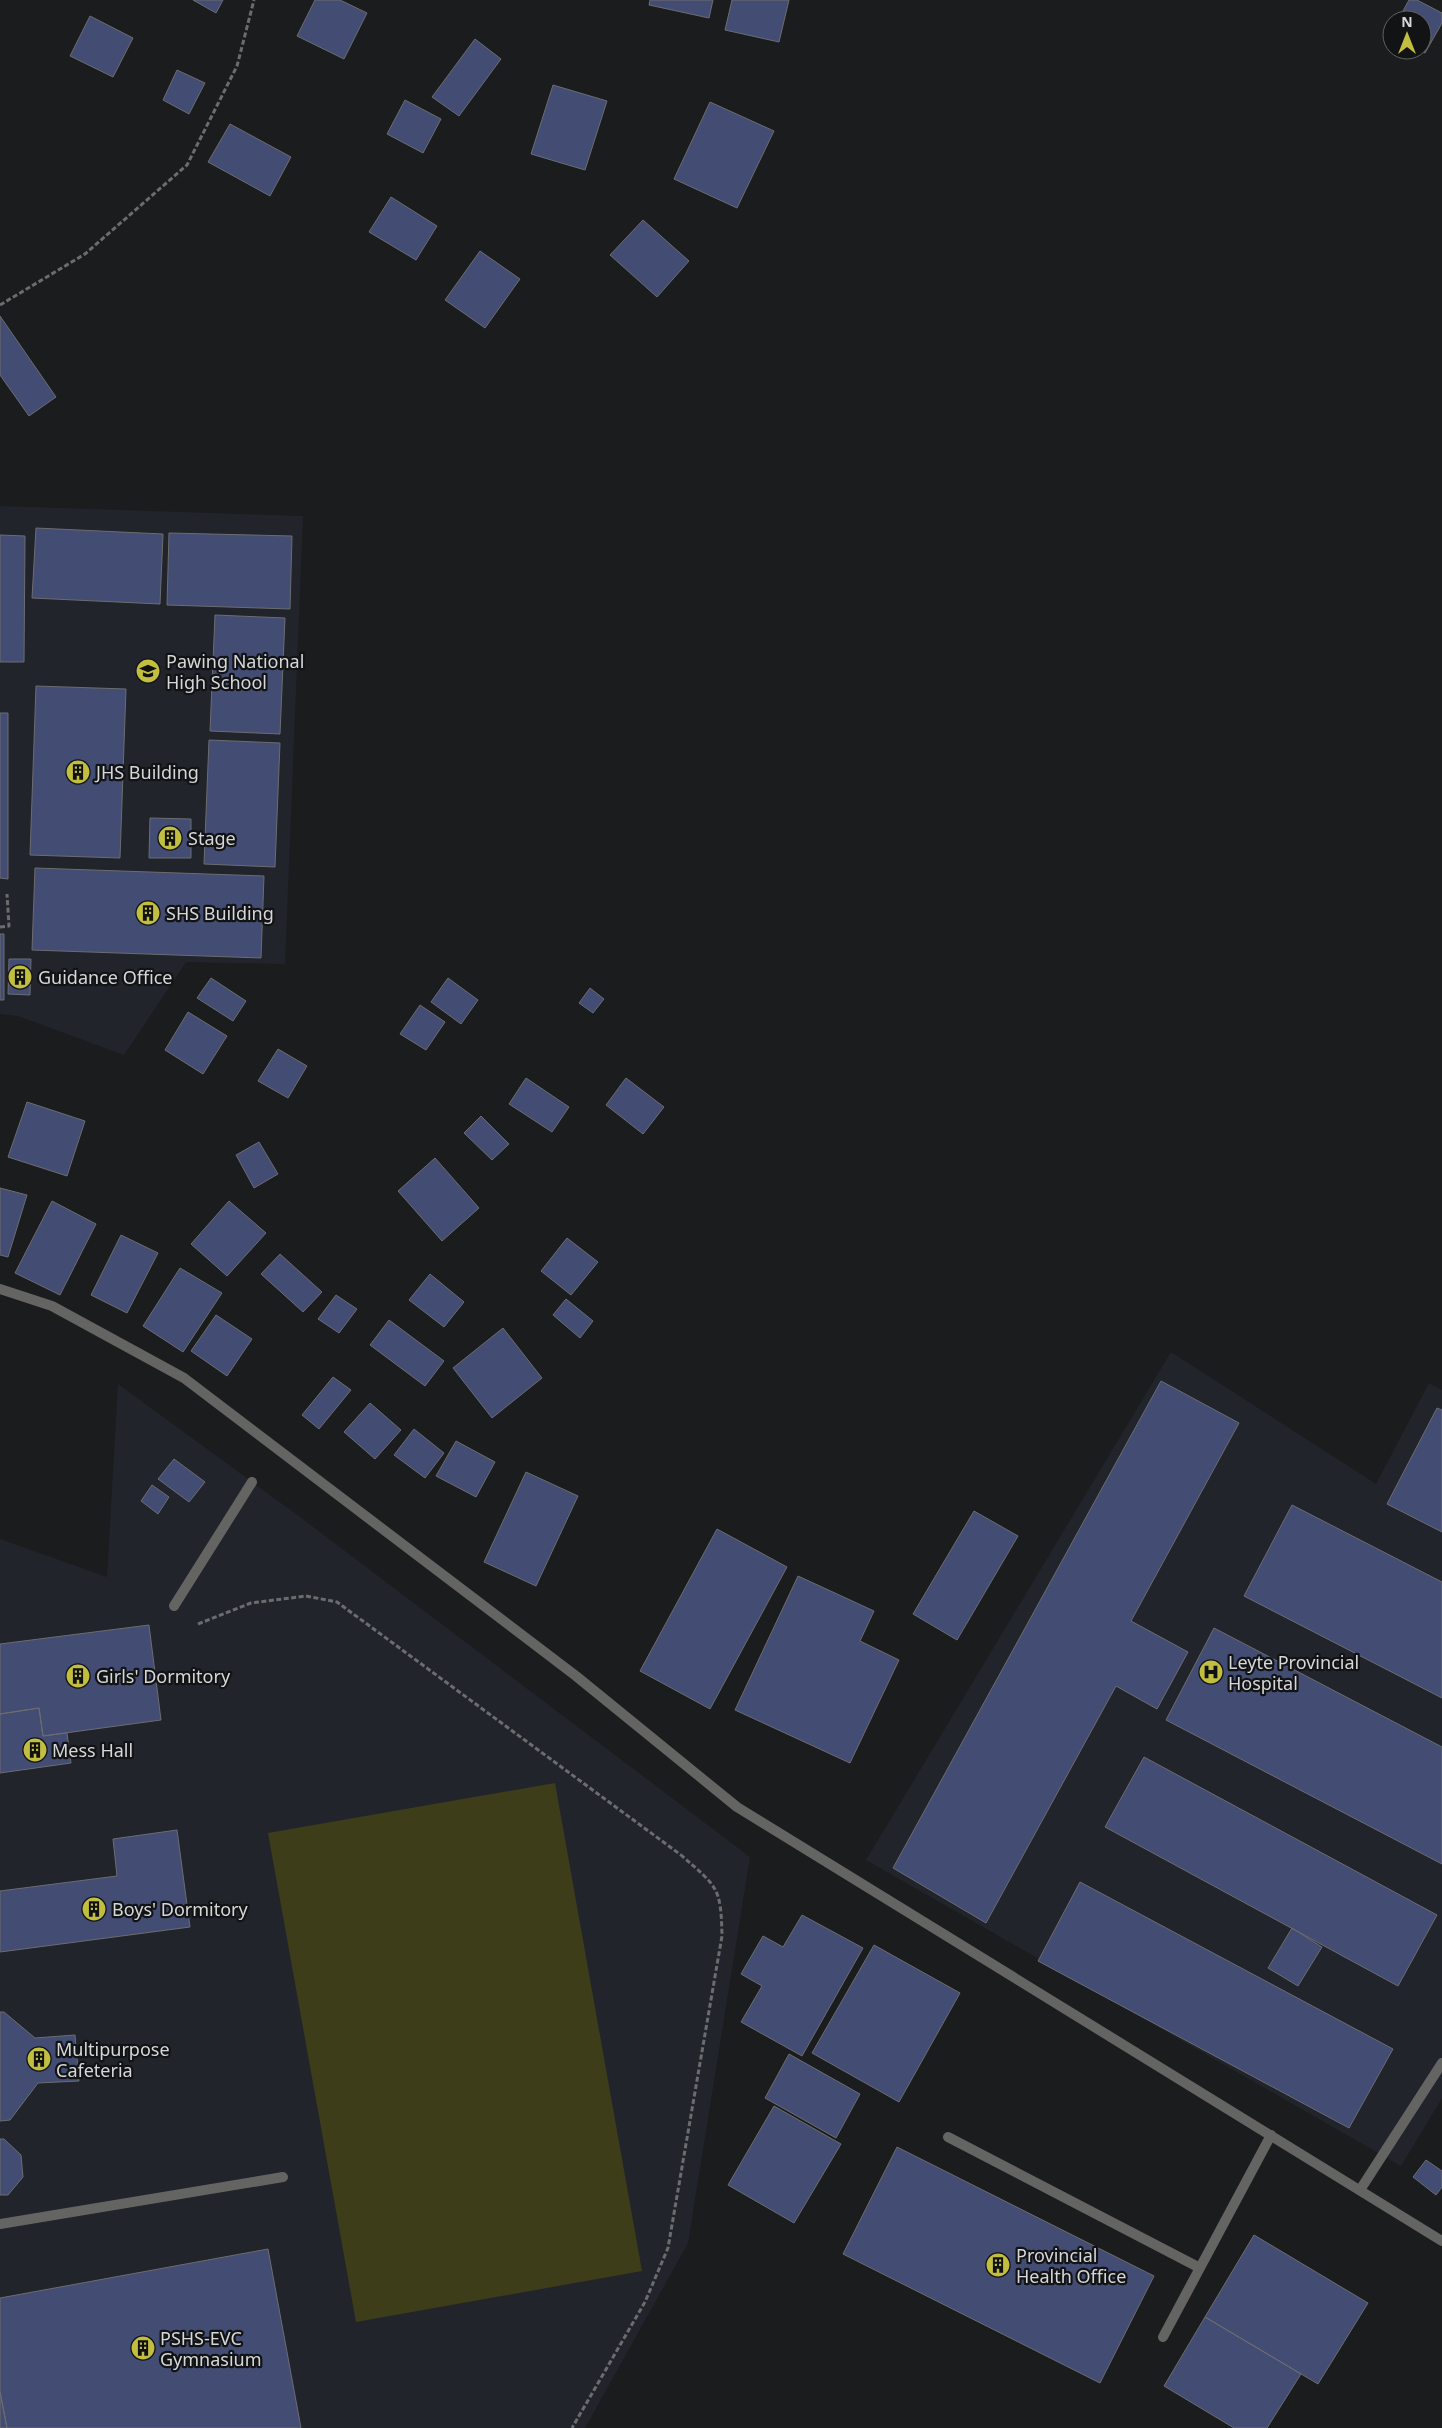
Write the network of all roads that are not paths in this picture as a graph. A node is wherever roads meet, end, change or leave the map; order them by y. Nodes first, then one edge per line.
1 (0, 1289) edge
2 (252, 1482) dead end
3 (174, 1606) dead end
4 (1442, 2063) edge
5 (1271, 2135) junction
6 (948, 2137) dead end
7 (283, 2177) dead end
8 (1360, 2190) junction
9 (0, 2224) edge
10 (1442, 2241) edge
11 (1200, 2268) junction
12 (1163, 2337) dead end

1 - 5 street
2 - 3 street
4 - 8 street
5 - 8 street
5 - 11 street
6 - 11 street
7 - 9 street
8 - 10 street
11 - 12 street

